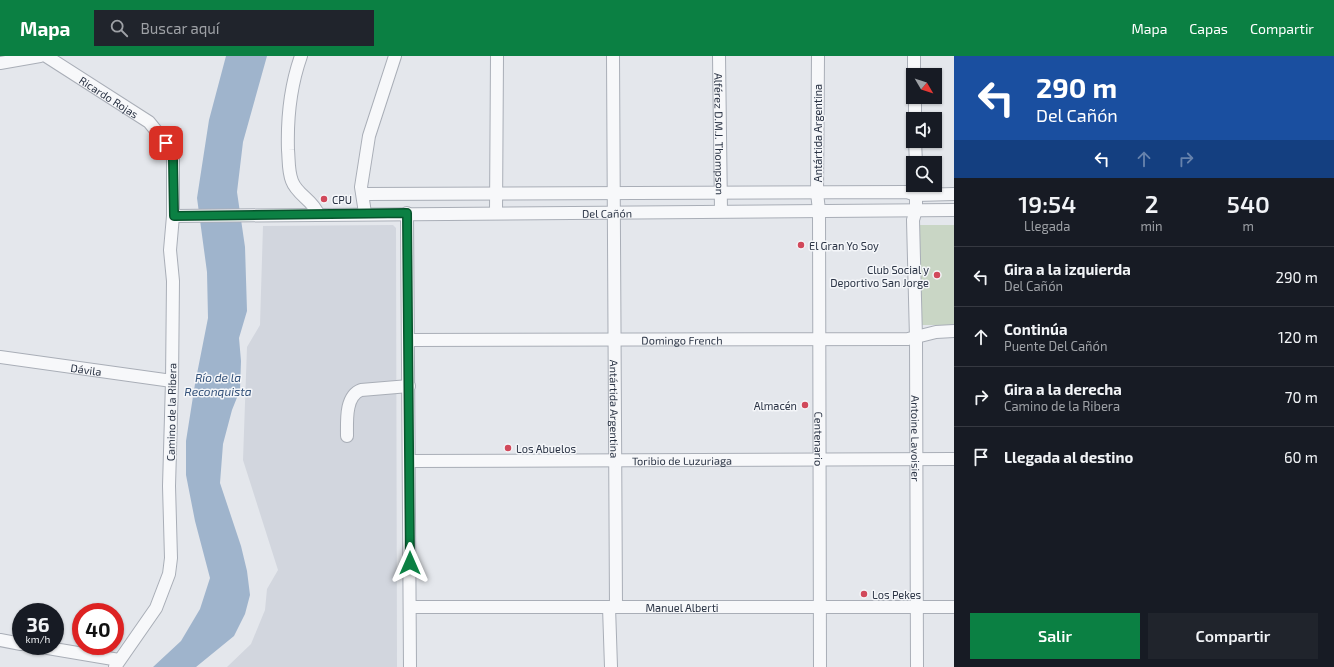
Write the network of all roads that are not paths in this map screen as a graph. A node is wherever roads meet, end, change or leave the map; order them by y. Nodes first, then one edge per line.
1 (40, 56) edge
2 (46, 56) edge
3 (301, 56) edge
4 (395, 56) edge
5 (496, 56) edge
6 (613, 56) edge
7 (719, 56) edge
8 (818, 56) edge
9 (914, 56) edge
10 (0, 63) edge
11 (914, 68) edge
12 (166, 143) joint
13 (721, 192) junction
14 (907, 192) edge
15 (916, 192) edge
16 (935, 192) edge
17 (496, 193) junction
18 (615, 193) junction
19 (817, 193) junction
20 (363, 194) junction
21 (954, 194) edge
22 (819, 210) junction
23 (916, 210) junction
24 (954, 210) edge
25 (721, 211) junction
26 (496, 212) junction
27 (615, 212) junction
28 (365, 213) junction
29 (407, 213) junction
30 (318, 214) junction
31 (174, 216) junction
32 (954, 331) edge
33 (818, 338) junction
34 (916, 338) junction
35 (615, 339) junction
36 (409, 340) junction
37 (0, 357) edge
38 (172, 381) junction
39 (409, 386) junction
40 (347, 436) dead end
41 (819, 459) junction
42 (916, 459) junction
43 (954, 459) edge
44 (616, 460) junction
45 (409, 461) junction
46 (410, 607) junction
47 (613, 607) junction
48 (820, 607) junction
49 (917, 607) junction
50 (954, 607) edge
51 (0, 640) edge
52 (12, 642) edge
53 (64, 652) edge
54 (117, 663) edge
55 (410, 667) edge
56 (611, 667) edge
57 (820, 667) edge
58 (917, 667) edge

1 - 10 street
2 - 12 street, Ricardo Rojas
3 - 30 street
4 - 20 street
5 - 17 street
6 - 18 street, Antártida Argentina
7 - 13 street, Alférez D.M.J. Thompson
8 - 19 street, Antártida Argentina
9 - 11 street
12 - 31 street, Camino de la Ribera
13 - 18 street, Del Cañón
13 - 19 street, Del Cañón
13 - 25 street, Alférez D.M.J. Thompson
14 - 19 street, Del Cañón
15 - 23 street
16 - 21 street, Del Cañón
17 - 18 street, Del Cañón
17 - 20 street, Del Cañón
17 - 26 street
18 - 27 street, Antártida Argentina
19 - 22 street, Antártida Argentina
20 - 28 street
22 - 23 street, Del Cañón
22 - 25 street, Del Cañón
22 - 33 street, Centenario
23 - 24 street, Del Cañón
23 - 34 street, Antoine Lavoisier
25 - 27 street, Del Cañón
26 - 27 street, Del Cañón
26 - 29 street, Del Cañón
27 - 35 street, Antártida Argentina
28 - 29 street, Del Cañón
28 - 30 street, Del Cañón
29 - 36 street
30 - 31 street, Del Cañón
31 - 38 street, Camino de la Ribera
32 - 34 street, Domingo French
33 - 34 street, Domingo French
33 - 35 street, Domingo French
33 - 41 street, Centenario
34 - 42 street, Antoine Lavoisier
35 - 36 street, Domingo French
35 - 44 street, Antártida Argentina
36 - 39 street
37 - 38 street, Dávila
38 - 54 street, Camino de la Ribera
39 - 40 street
39 - 45 street
41 - 42 street, Toribio de Luzuriaga
41 - 44 street, Toribio de Luzuriaga
41 - 48 street, Centenario
42 - 43 street, Toribio de Luzuriaga
42 - 49 street, Antoine Lavoisier
44 - 45 street, Toribio de Luzuriaga
44 - 47 street, Antártida Argentina
45 - 46 street
46 - 47 street, Manuel Alberti
46 - 55 street
47 - 48 street, Manuel Alberti
47 - 56 street, Antártida Argentina
48 - 49 street, Manuel Alberti
48 - 57 street, Centenario
49 - 50 street, Manuel Alberti
49 - 58 street, Antoine Lavoisier
51 - 52 street
53 - 54 street

